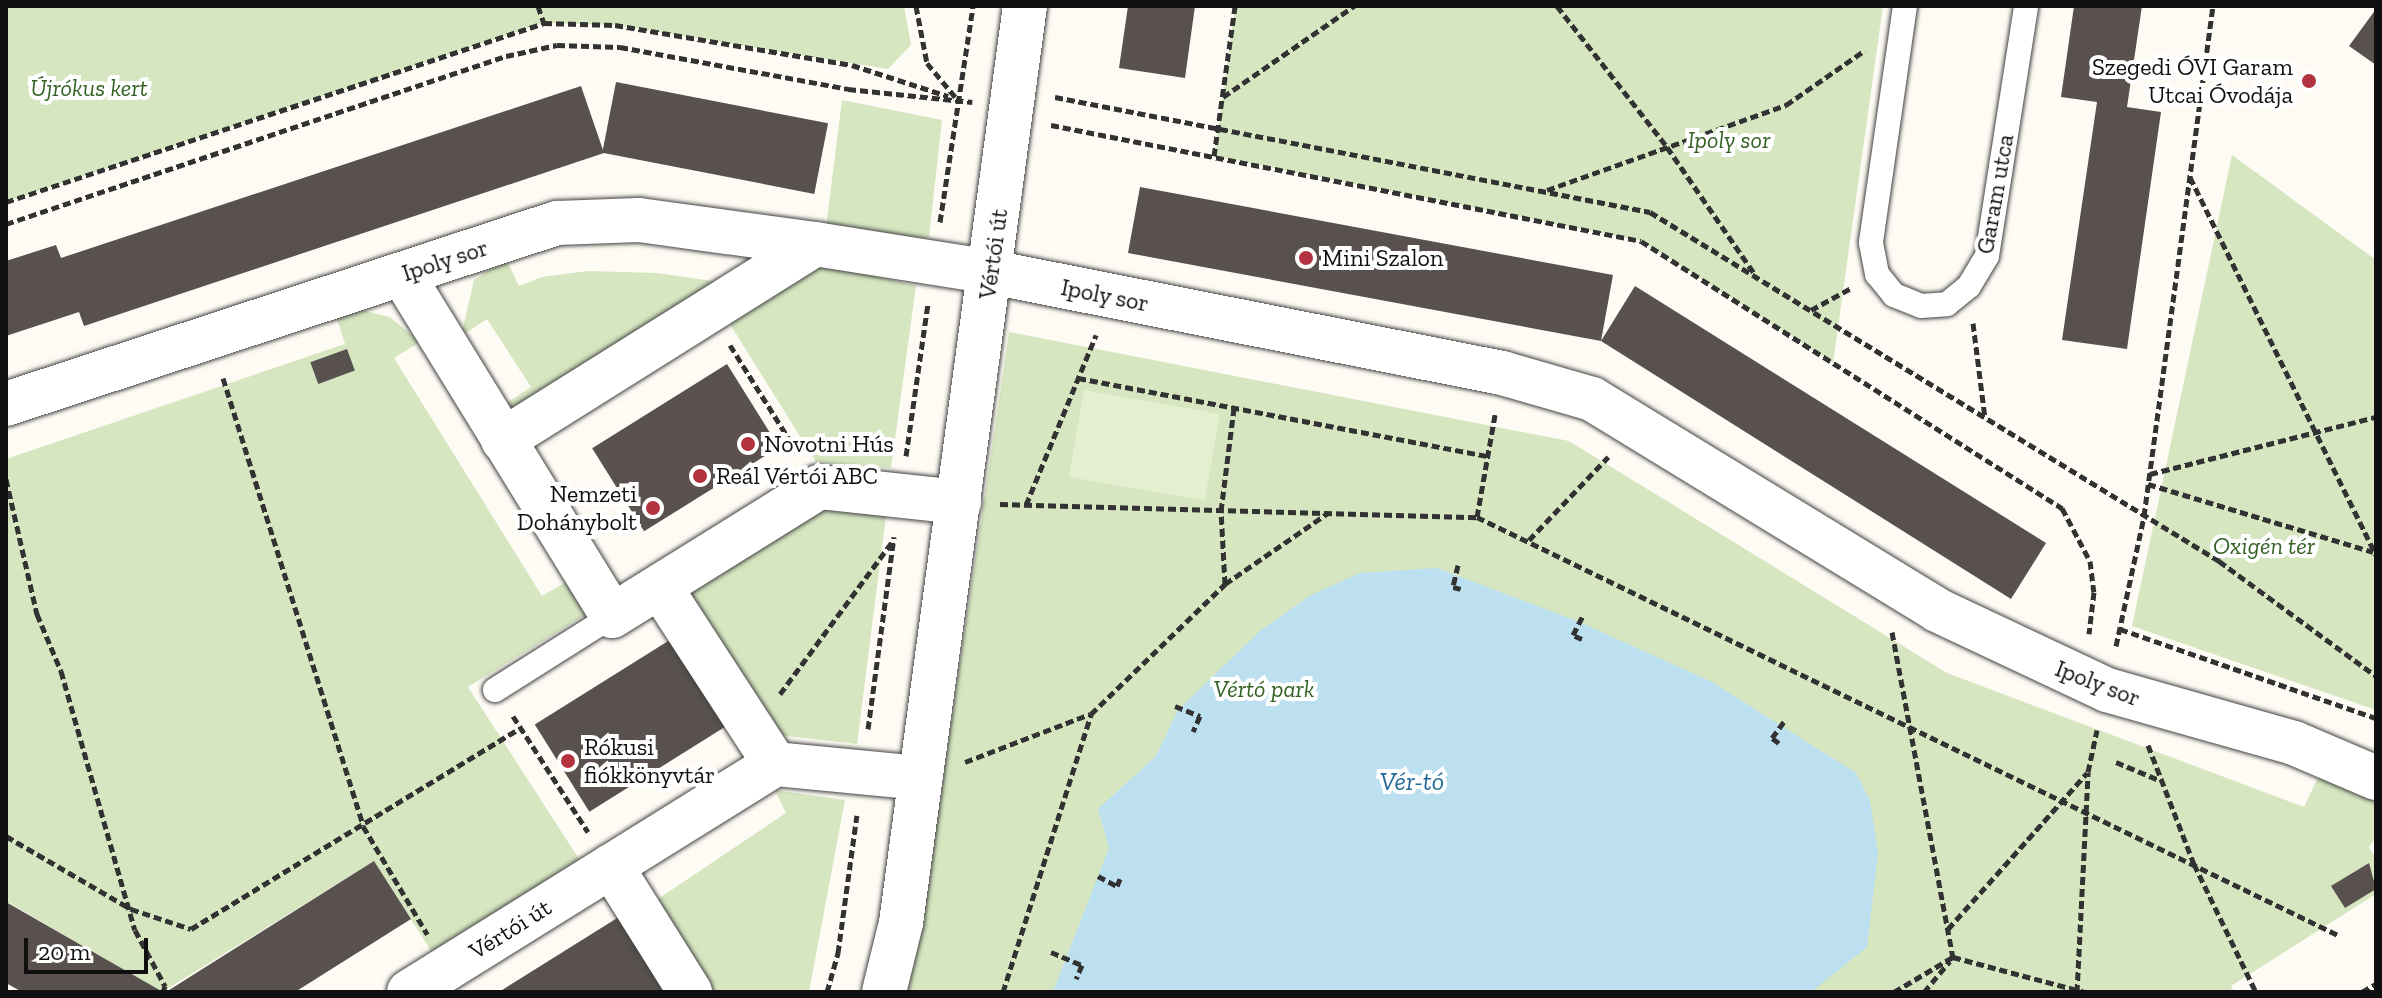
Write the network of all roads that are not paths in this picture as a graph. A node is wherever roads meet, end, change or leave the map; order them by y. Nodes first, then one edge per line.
1 (2026, 6) edge
2 (1904, 15) edge
3 (1015, 16) edge
4 (815, 244) junction
5 (991, 272) junction
6 (402, 274) junction
7 (6, 404) edge
8 (503, 440) junction
9 (959, 502) junction
10 (660, 587) junction
11 (612, 616) junction
12 (495, 690) road end
13 (764, 747) junction
14 (920, 778) junction
15 (2376, 778) edge
16 (611, 866) junction
17 (409, 992) edge
18 (690, 992) edge
19 (884, 992) edge

1 - 2 lane, Garam utca
3 - 5 street, Vértói út
4 - 5 street, Ipoly sor
4 - 6 street, Ipoly sor
4 - 8 street
5 - 9 street, Vértói út
5 - 15 street, Ipoly sor
6 - 7 street, Ipoly sor
6 - 8 street
8 - 11 street
9 - 10 street
9 - 14 street, Vértói út
10 - 11 street
10 - 13 street
11 - 12 lane
13 - 14 street
13 - 16 street, Vértói út
14 - 19 street, Vértói út
16 - 17 street, Vértói út
16 - 18 street

